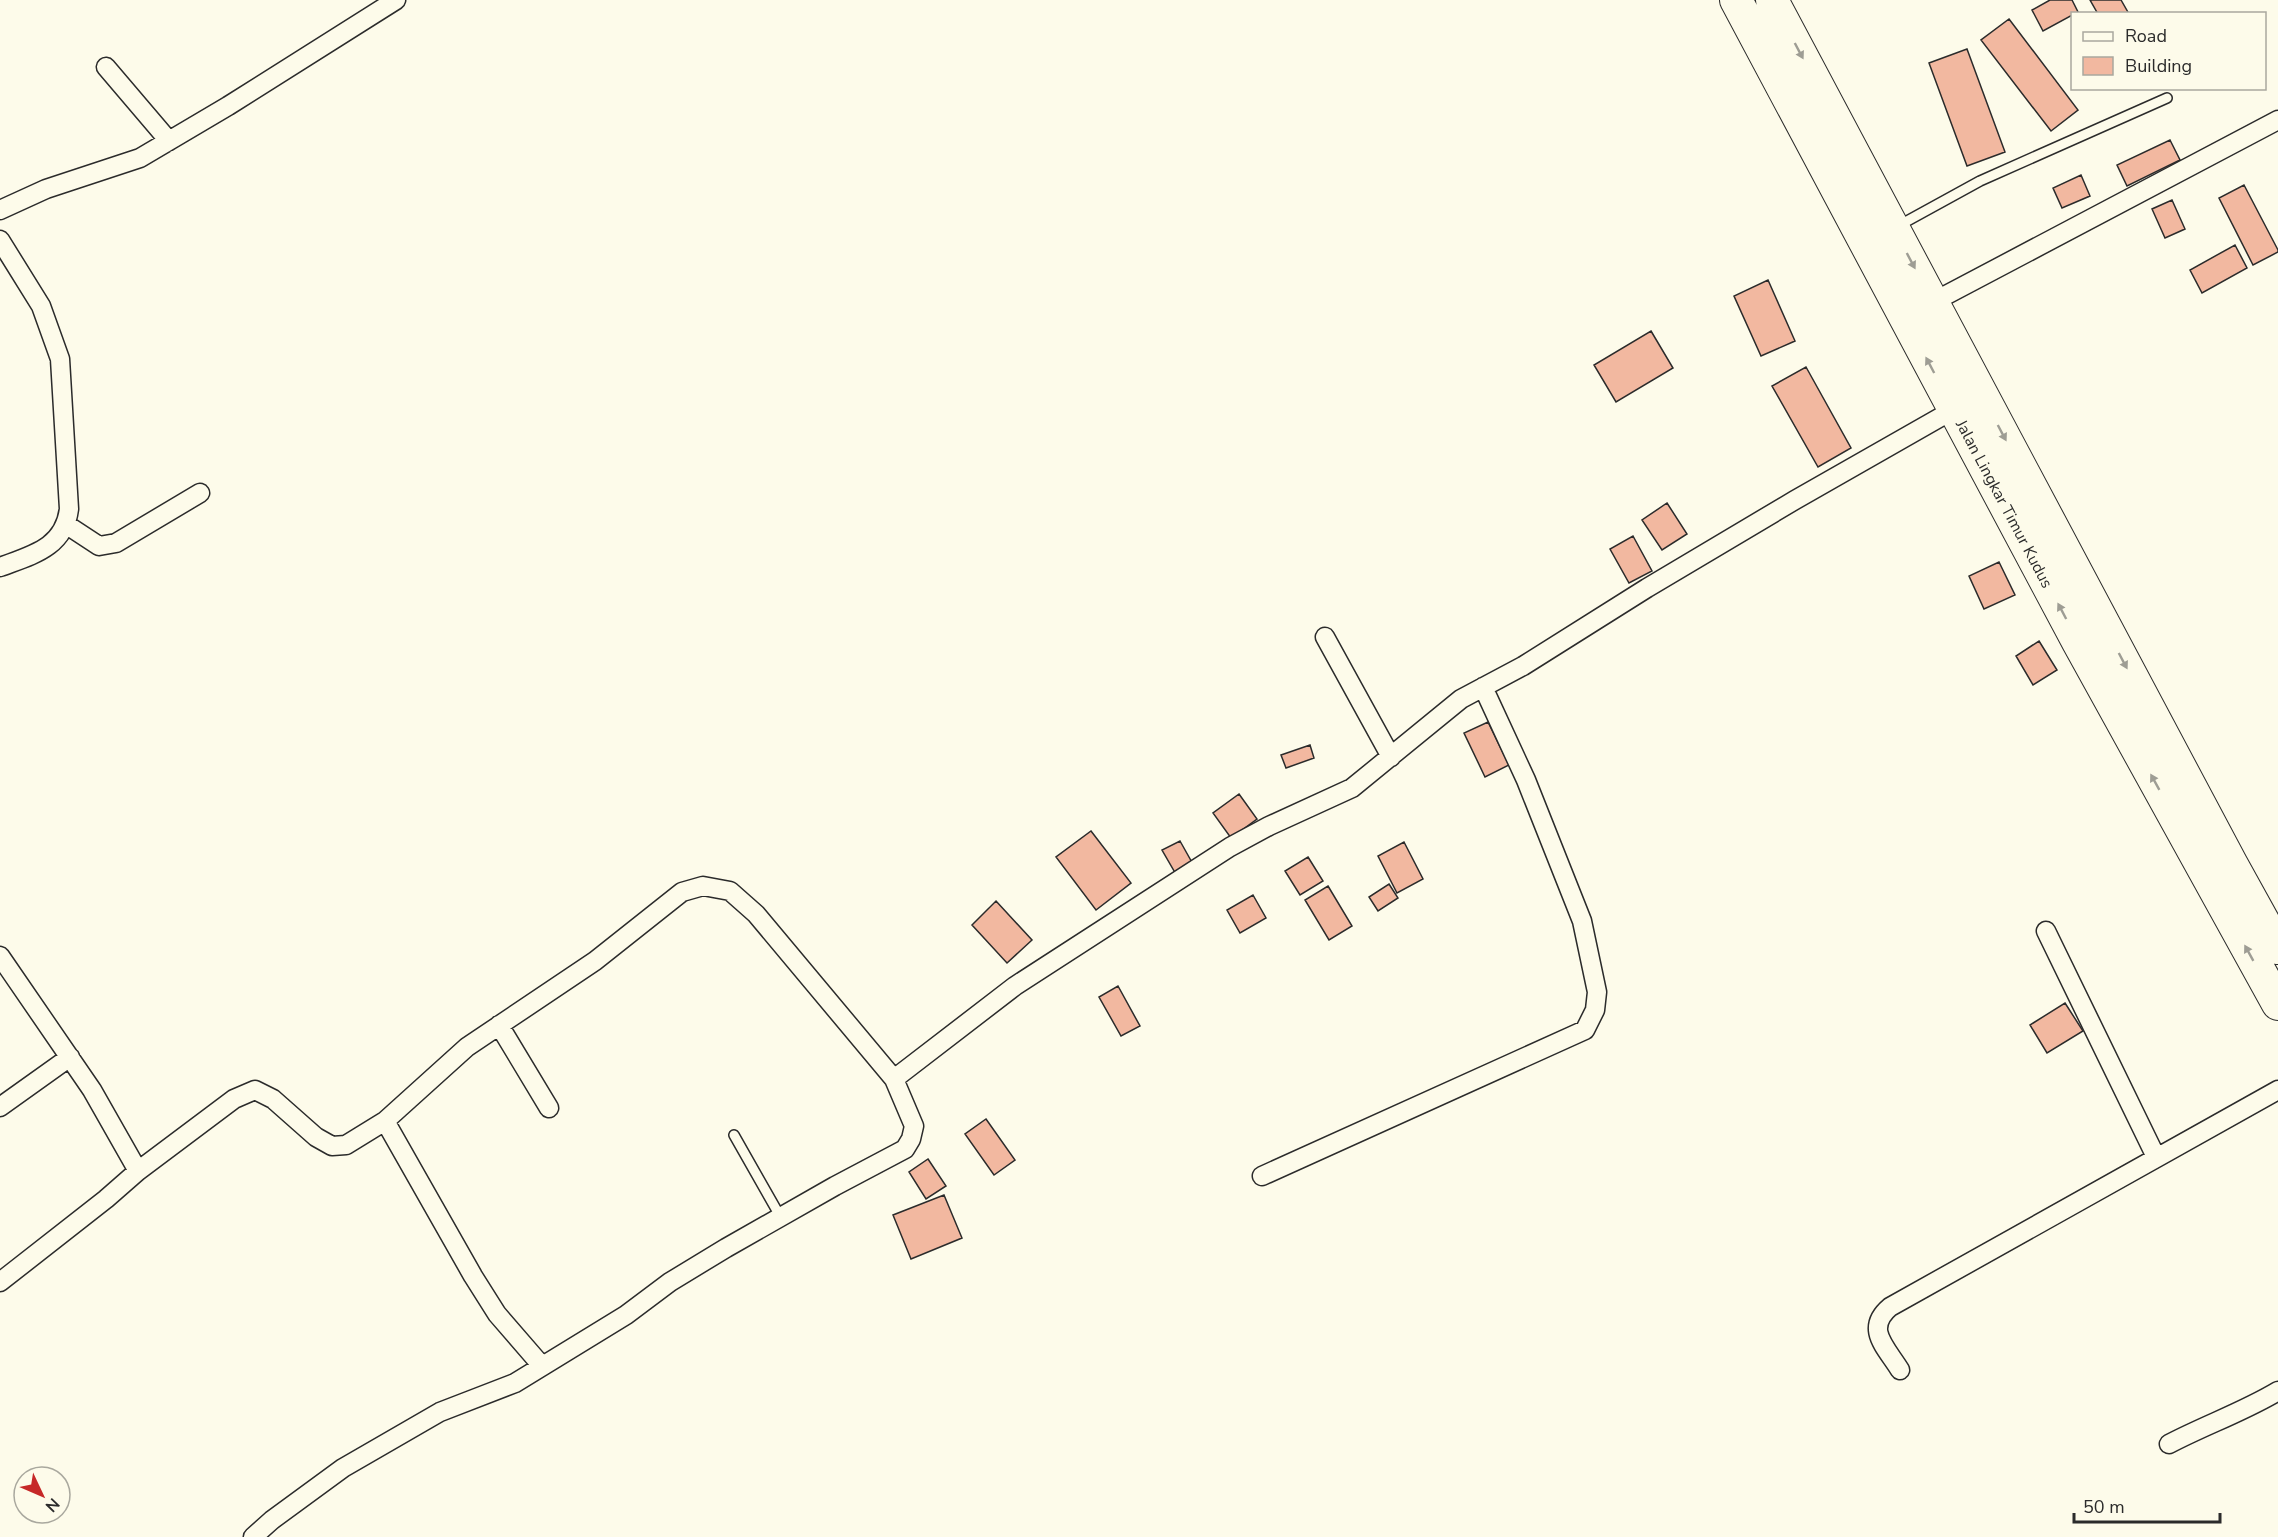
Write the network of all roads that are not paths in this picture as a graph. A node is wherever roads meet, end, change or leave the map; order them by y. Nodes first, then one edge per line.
1 (396, 0) edge
2 (1736, 0) edge
3 (1772, 0) edge
4 (106, 67) dead end
5 (2167, 98) dead end
6 (2278, 120) edge
7 (169, 141) junction
8 (0, 210) edge
9 (1894, 229) junction
10 (0, 240) edge
11 (1933, 302) junction
12 (1953, 410) junction
13 (200, 493) dead end
14 (67, 525) junction
15 (0, 567) edge
16 (1325, 636) dead end
17 (1483, 687) junction
18 (1391, 757) junction
19 (2046, 931) dead end
20 (2278, 948) edge
21 (0, 956) edge
22 (2278, 1004) edge
23 (499, 1025) junction
24 (70, 1057) junction
25 (894, 1079) junction
26 (2278, 1090) edge
27 (0, 1107) edge
28 (549, 1108) dead end
29 (385, 1121) junction
30 (734, 1135) dead end
31 (2156, 1157) junction
32 (138, 1170) junction
33 (1262, 1176) dead end
34 (780, 1216) junction
35 (0, 1282) edge
36 (542, 1366) junction
37 (1899, 1370) dead end
38 (2278, 1391) edge
39 (2169, 1444) dead end
40 (253, 1537) edge

1 - 7 street
12 -> 2 highway, Jalan Lingkar Timur Kudus
3 -> 9 highway, Jalan Lingkar Timur Kudus
4 - 7 street
5 - 9 lane
6 - 11 street
7 - 8 street
9 -> 11 highway, Jalan Lingkar Timur Kudus
10 - 14 street
11 -> 20 highway, Jalan Lingkar Timur Kudus
12 - 17 street
22 -> 12 highway, Jalan Lingkar Timur Kudus
13 - 14 street
14 - 15 street
16 - 18 street
17 - 18 street
17 - 33 street
18 - 25 street
19 - 31 street
21 - 24 street
23 - 25 street
23 - 28 street
23 - 29 street
24 - 27 street
24 - 32 street
25 - 34 street
26 - 31 street
29 - 32 street
29 - 36 street
30 - 34 lane
31 - 37 street
32 - 35 street
34 - 36 street
36 - 40 street
38 - 39 street

